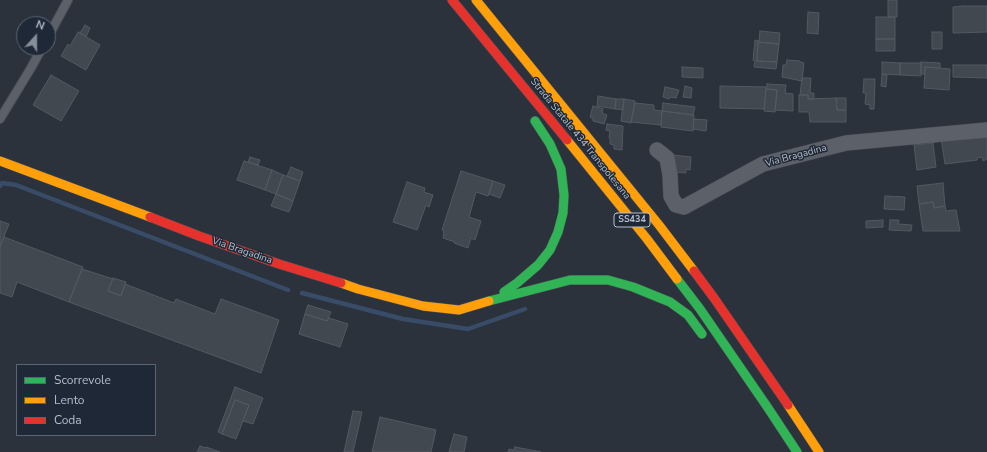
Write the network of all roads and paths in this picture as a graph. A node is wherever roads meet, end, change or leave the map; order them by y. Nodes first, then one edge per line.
1 (68, 0) edge
2 (452, 0) edge
3 (476, 0) edge
4 (56, 22) edge
5 (37, 56) edge
6 (529, 113) dead end
7 (0, 119) edge
8 (987, 130) edge
9 (657, 150) dead end
10 (0, 161) edge
11 (490, 301) junction
12 (708, 340) dead end
13 (796, 452) edge
14 (819, 452) edge

1 - 4 lane
2 - 13 main road, Strada Statale 434 Transpolesana / SS434
3 - 14 main road, Strada Statale 434 Transpolesana / SS434
5 - 7 lane
6 - 11 main road
8 - 9 street, Via Bragadina
10 - 11 main road, Via Bragadina
11 - 12 main road, Via Bragadina

